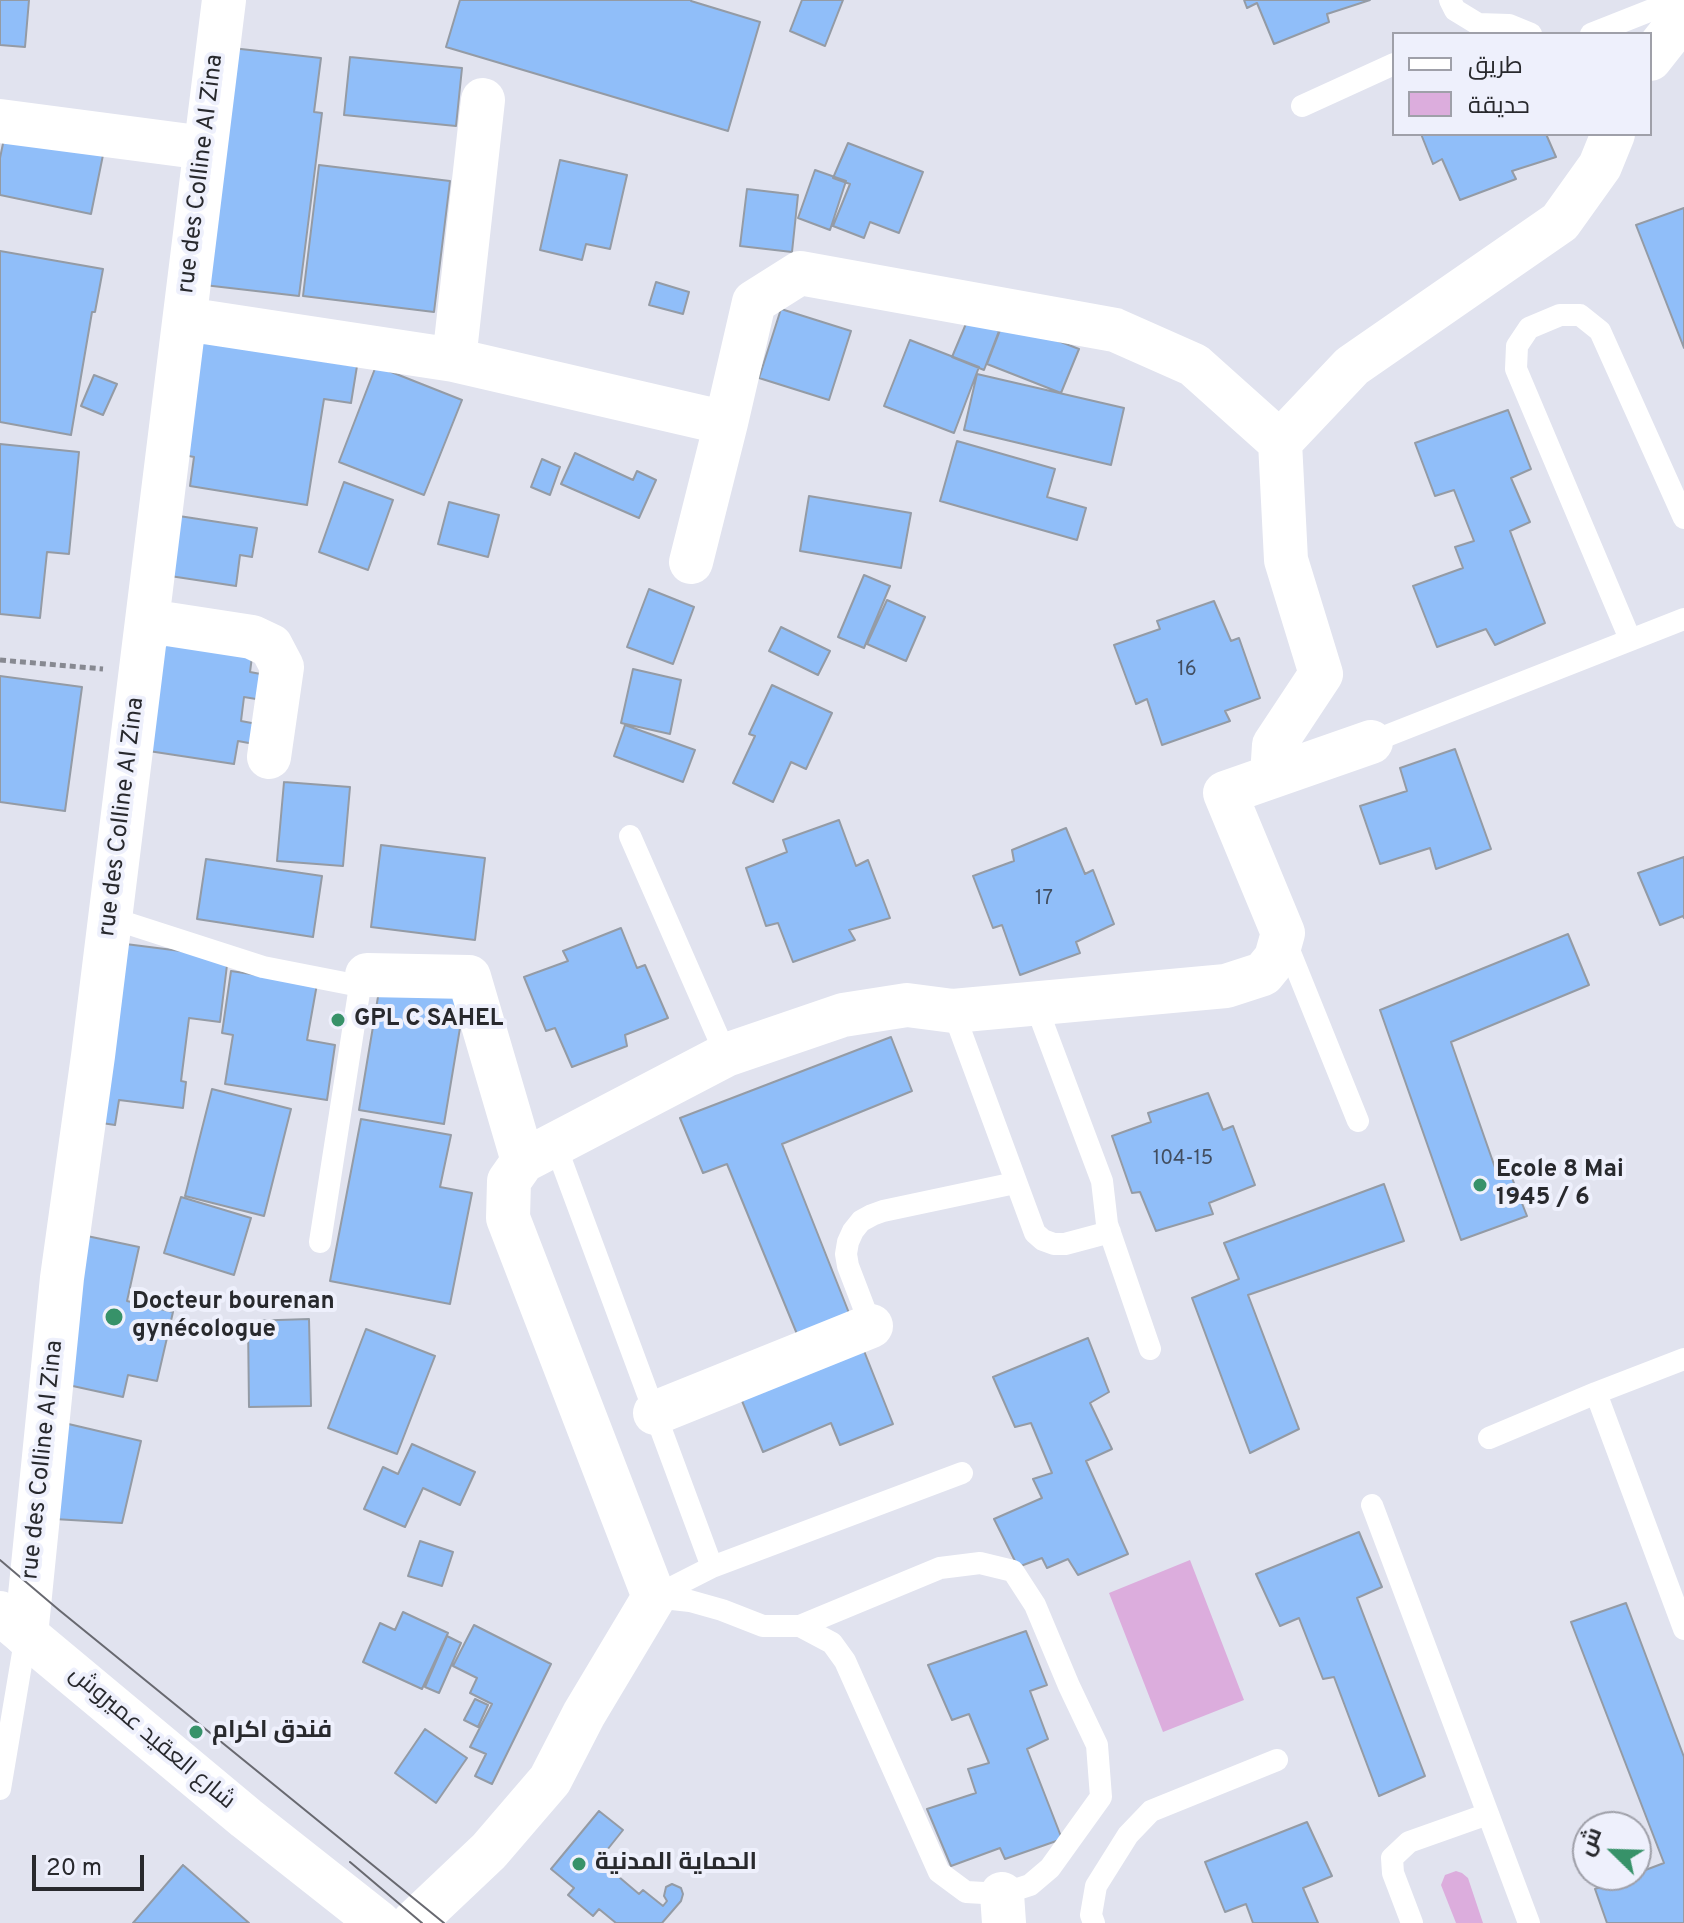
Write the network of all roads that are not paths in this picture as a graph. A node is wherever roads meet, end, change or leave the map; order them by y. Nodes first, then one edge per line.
1 (224, 0) edge
2 (1450, 0) edge
3 (1677, 0) edge
4 (1684, 16) edge
5 (1468, 29) edge
6 (1526, 32) edge
7 (1596, 32) edge
8 (1652, 56) edge
9 (1392, 65) edge
10 (483, 100) dead end
11 (1302, 106) dead end
12 (0, 121) edge
13 (1612, 136) edge
14 (205, 148) junction
15 (185, 319) junction
16 (454, 360) junction
17 (726, 423) junction
18 (1280, 442) junction
19 (1684, 518) edge
20 (691, 562) dead end
21 (1684, 619) edge
22 (148, 621) junction
23 (1630, 639) junction
24 (1371, 742) joint
25 (269, 757) dead end
26 (1272, 776) junction
27 (630, 836) dead end
28 (111, 918) junction
29 (1283, 933) junction
30 (367, 975) dead end
31 (1035, 1003) junction
32 (953, 1011) junction
33 (726, 1055) junction
34 (1358, 1121) dead end
35 (539, 1152) junction
36 (1015, 1183) junction
37 (1110, 1232) junction
38 (320, 1242) dead end
39 (871, 1326) joint
40 (1150, 1349) dead end
41 (1684, 1359) edge
42 (1596, 1393) junction
43 (655, 1413) junction
44 (1489, 1438) dead end
45 (962, 1473) dead end
46 (1372, 1505) dead end
47 (712, 1567) junction
48 (654, 1597) junction
49 (13, 1624) edge
50 (800, 1626) junction
51 (1684, 1629) edge
52 (1277, 1760) dead end
53 (0, 1789) edge
54 (1488, 1814) junction
55 (1003, 1908) edge
56 (379, 1923) edge
57 (413, 1923) edge
58 (1094, 1923) edge
59 (1412, 1923) edge
60 (1529, 1923) edge

1 - 14 street, rue des Colline Al Zina
2 - 5 lane
3 - 7 lane
4 - 8 street
5 - 6 lane
9 - 11 lane
10 - 16 street
12 - 14 street
13 - 18 street
14 - 15 street, rue des Colline Al Zina
15 - 16 street
15 - 22 street, rue des Colline Al Zina
16 - 17 street
17 - 18 street
17 - 20 street
18 - 26 street
19 - 23 lane
21 - 23 lane
22 - 25 street
22 - 28 street, rue des Colline Al Zina
23 - 24 lane
24 - 26 street
26 - 29 street
27 - 33 lane
28 - 38 lane
28 - 49 street, rue des Colline Al Zina
29 - 31 street
29 - 34 lane
30 - 35 street
31 - 32 street
31 - 37 lane
32 - 33 street
32 - 36 lane
33 - 35 street
35 - 43 lane
35 - 48 street
36 - 37 lane
36 - 39 lane
37 - 40 lane
39 - 43 street
41 - 42 lane
42 - 44 lane
42 - 51 lane
43 - 47 lane
45 - 47 lane
46 - 54 lane
47 - 48 lane
48 - 50 lane
48 - 57 street
49 - 53 lane
49 - 56 street, شارع العقيد عميروش
50 - 55 lane
50 - 55 lane
52 - 58 lane
54 - 59 lane
54 - 60 lane

